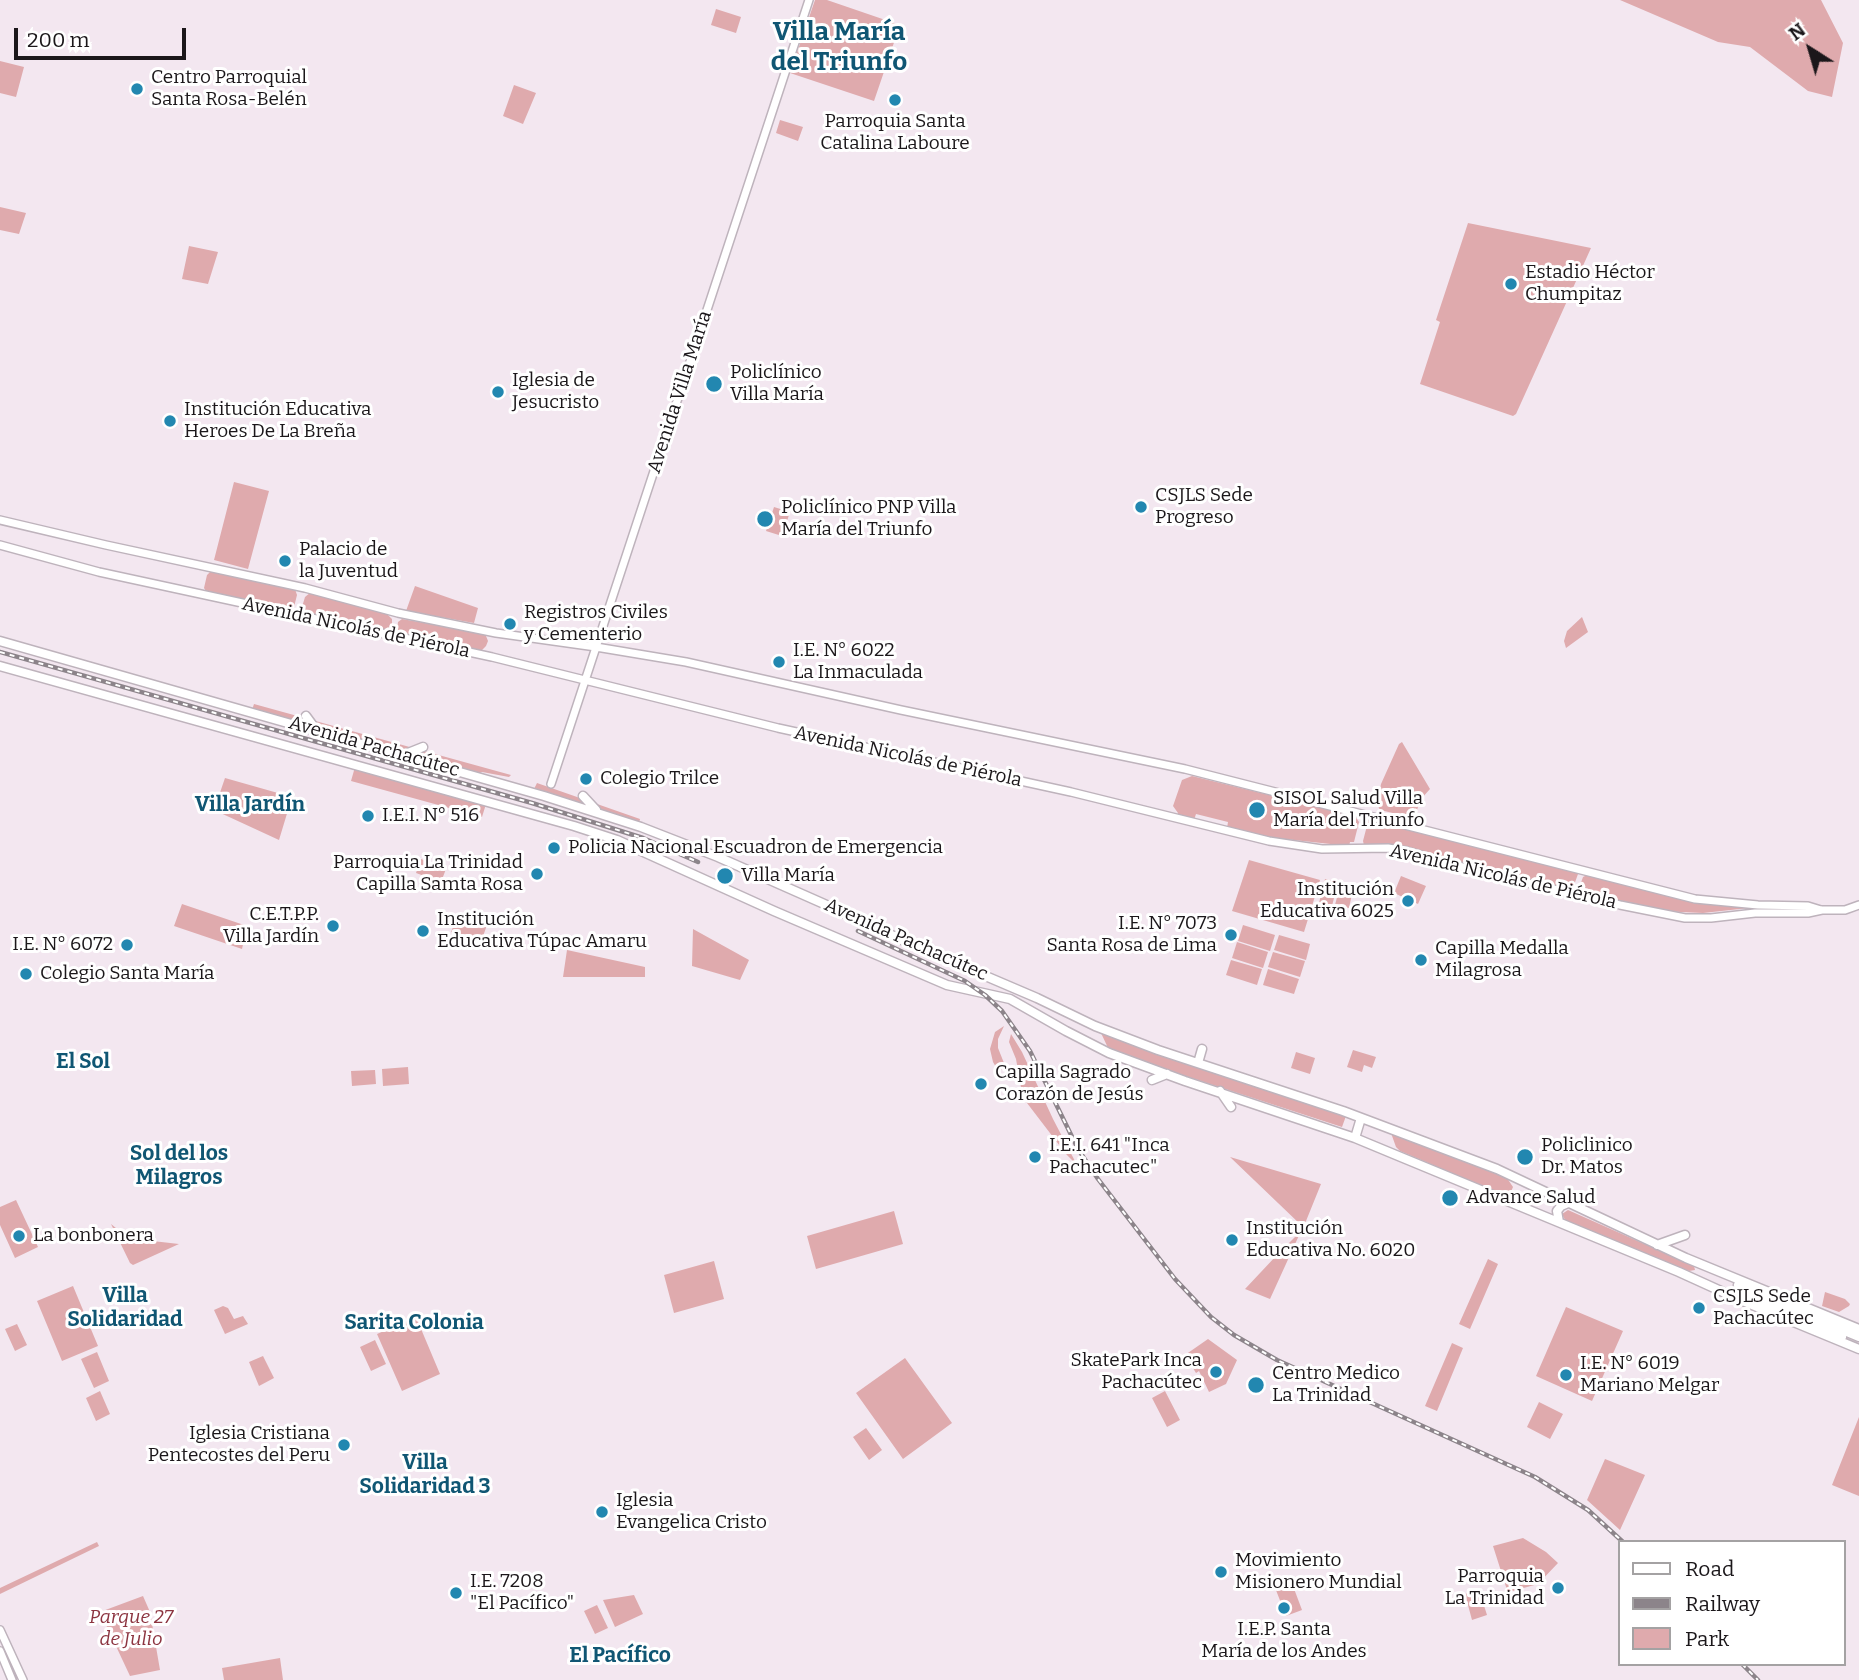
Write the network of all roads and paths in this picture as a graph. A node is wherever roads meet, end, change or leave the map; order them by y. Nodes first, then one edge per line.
1 (809, 0) edge
2 (0, 520) edge
3 (0, 545) edge
4 (0, 640) edge
5 (596, 647) junction
6 (0, 666) edge
7 (584, 680) junction
8 (306, 716) dead end
9 (317, 731) junction
10 (423, 747) dead end
11 (403, 755) junction
12 (551, 784) dead end
13 (583, 796) dead end
14 (598, 812) junction
15 (1859, 905) edge
16 (1822, 910) junction
17 (1202, 1049) dead end
18 (1198, 1063) junction
19 (1167, 1074) junction
20 (1282, 1077) dead end
21 (1152, 1080) dead end
22 (1279, 1088) junction
23 (1220, 1091) junction
24 (1231, 1107) dead end
25 (1361, 1118) junction
26 (1355, 1138) junction
27 (1568, 1203) junction
28 (1559, 1222) junction
29 (1685, 1235) dead end
30 (1657, 1245) junction
31 (1712, 1269) junction
32 (1701, 1282) junction
33 (1859, 1329) edge
34 (1859, 1337) edge
35 (1859, 1344) edge
36 (1859, 1349) edge
37 (0, 1630) edge
38 (0, 1651) edge
39 (12, 1680) edge
40 (23, 1680) edge

1 - 5 main road, Avenida Villa María
2 - 5 main road, Avenida Nicolás de Piérola
3 - 7 main road, Avenida Nicolás de Piérola
4 - 9 main road, Avenida Pachacútec
5 - 7 main road, Avenida Villa María
5 - 16 main road, Avenida Nicolás de Piérola
6 - 19 main road, Avenida Pachacútec
7 - 12 main road, Avenida Villa María
7 - 16 main road, Avenida Nicolás de Piérola
8 - 9 main road
9 - 11 main road, Avenida Pachacútec
10 - 11 main road
11 - 14 main road, Avenida Pachacútec
13 - 14 main road
14 - 18 main road, Avenida Pachacútec
15 - 16 main road, Avenida Nicolás de Piérola
17 - 18 main road
18 - 22 main road, Avenida Pachacútec
19 - 21 main road
19 - 23 main road, Avenida Pachacútec
20 - 22 main road
22 - 25 main road, Avenida Pachacútec
23 - 24 main road
23 - 26 main road, Avenida Pachacútec
25 - 26 main road
25 - 27 main road, Avenida Pachacútec
26 - 28 main road, Avenida Pachacútec
27 - 28 main road
27 - 30 main road, Avenida Pachacútec
28 - 32 main road, Avenida Pachacútec
29 - 30 main road
30 - 31 main road, Avenida Pachacútec
31 - 33 main road, Avenida Pachacútec
31 - 34 main road, Avenida Pachacútec
32 - 35 main road, Avenida Pachacútec
32 - 36 main road, Avenida Pachacútec
37 - 40 main road
38 - 39 main road

